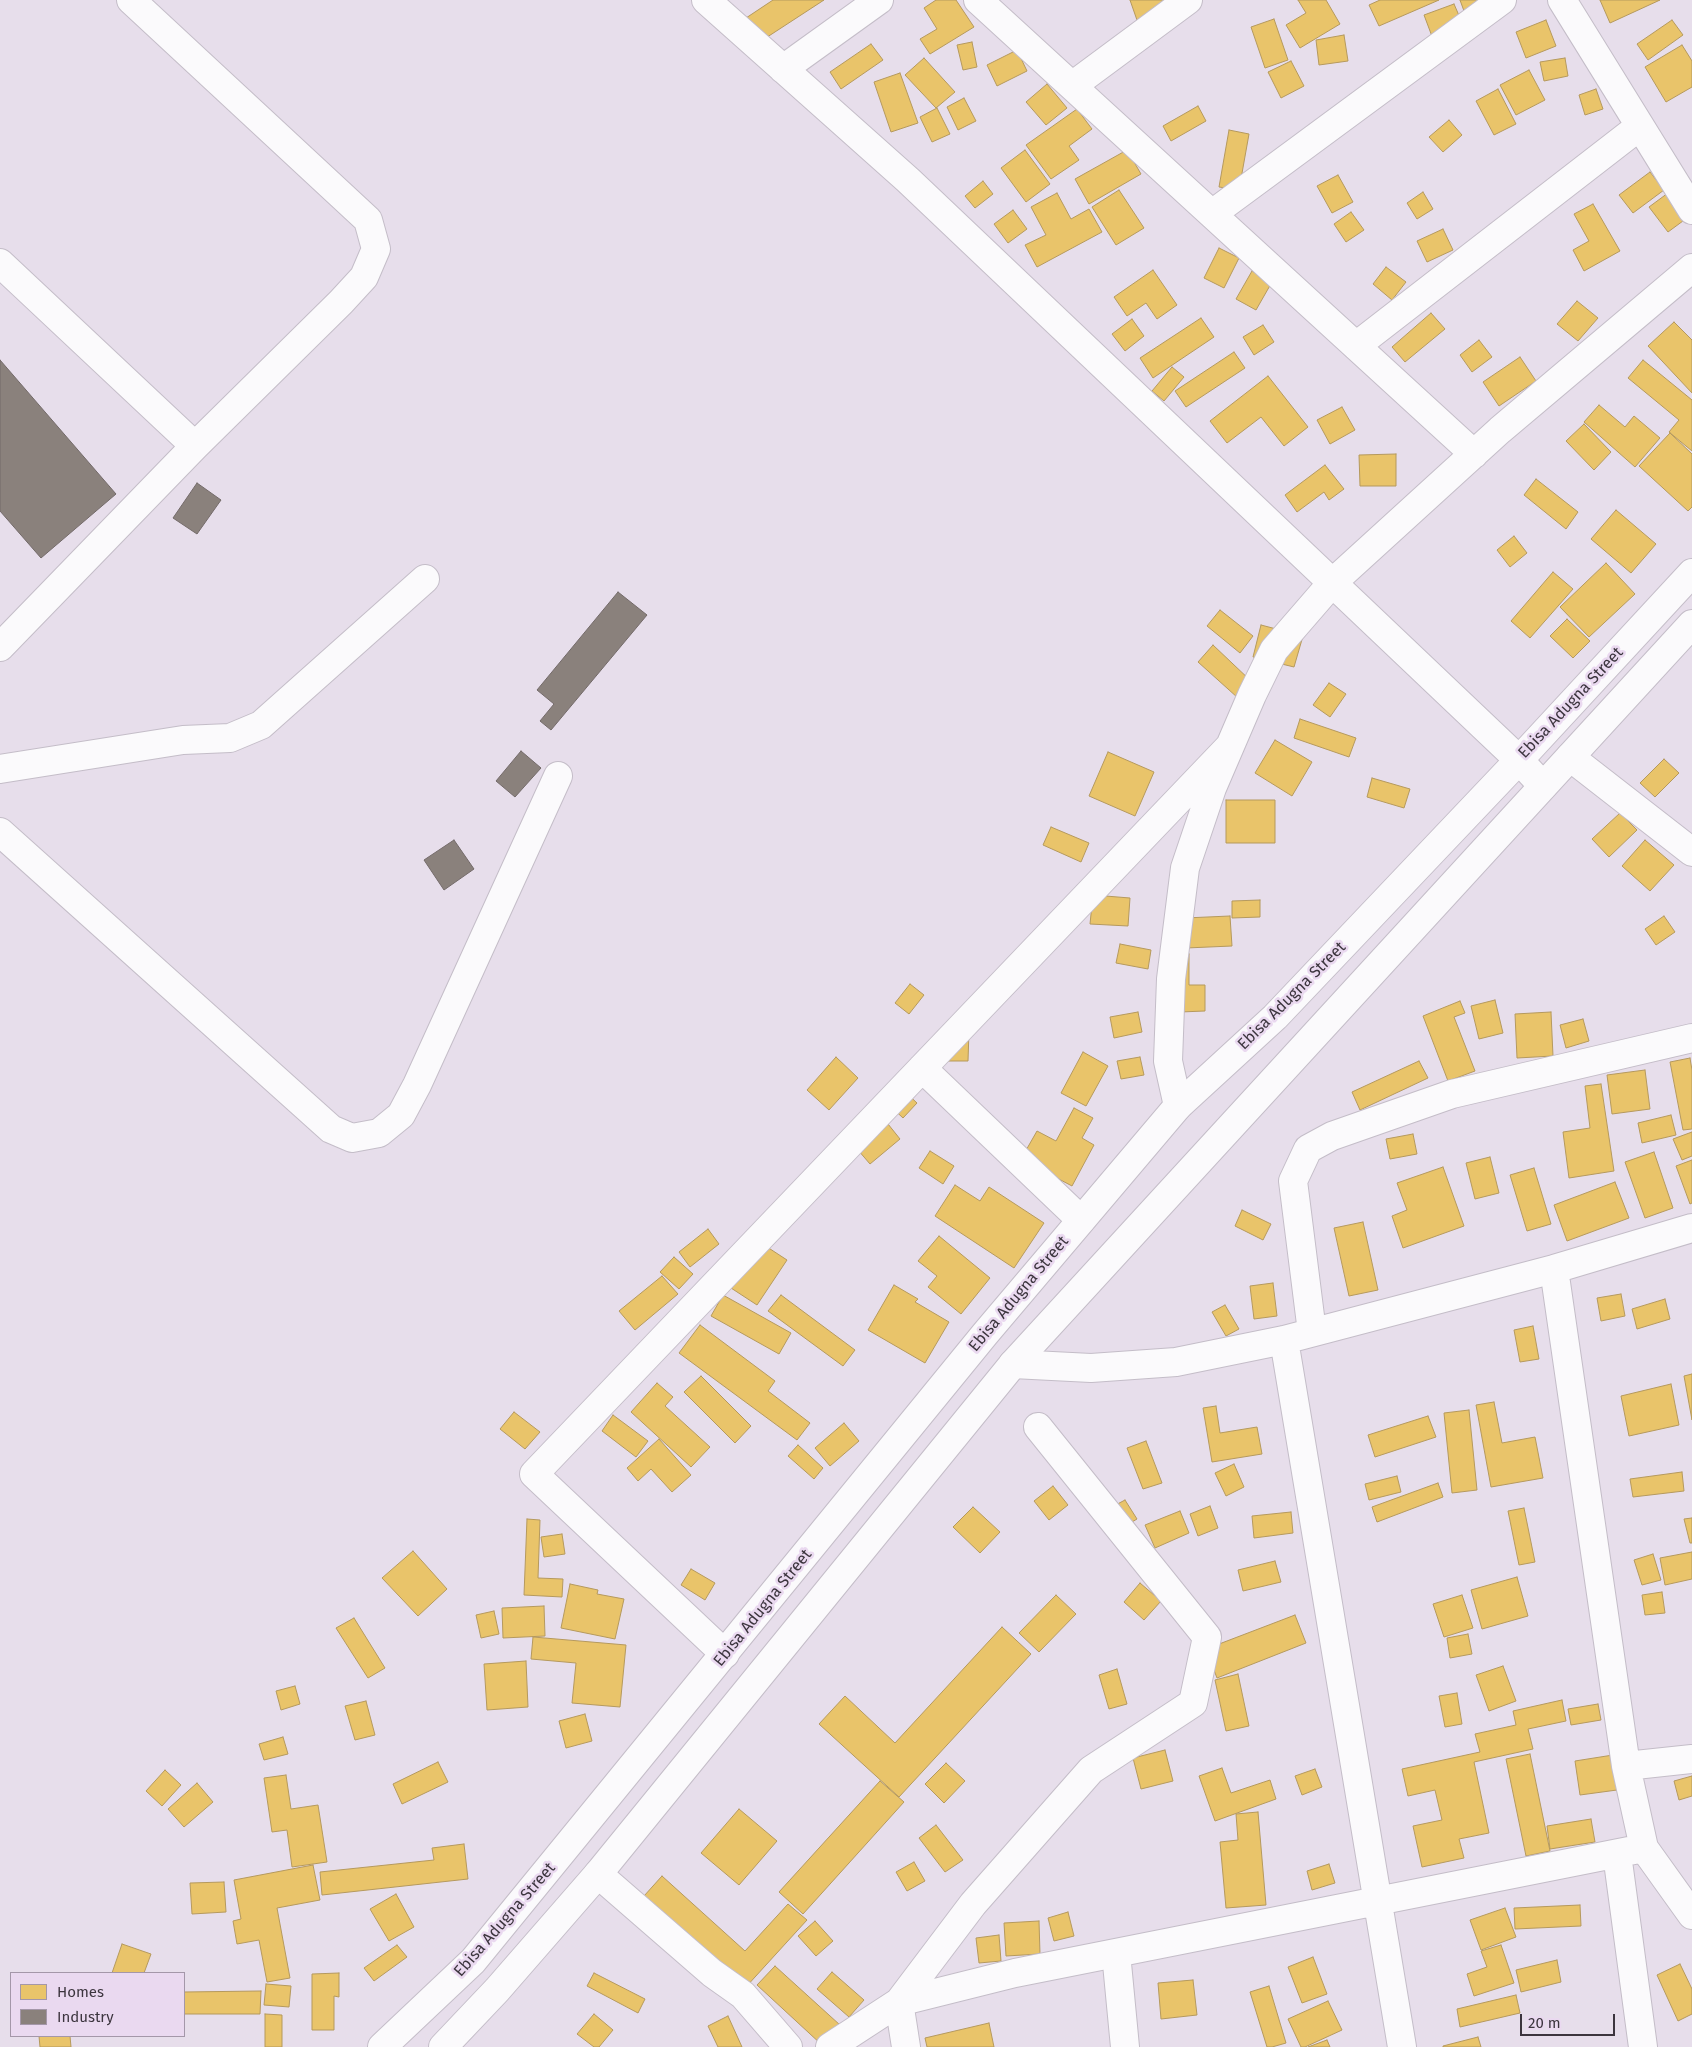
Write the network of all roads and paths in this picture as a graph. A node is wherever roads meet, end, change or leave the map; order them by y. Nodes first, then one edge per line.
1 (131, 0) edge
2 (706, 0) edge
3 (879, 0) edge
4 (978, 0) edge
5 (1188, 0) edge
6 (1502, 0) edge
7 (1562, 0) edge
8 (783, 69) junction
9 (1072, 86) junction
10 (1640, 126) junction
11 (1692, 210) edge
12 (1212, 214) junction
13 (0, 263) edge
14 (1692, 268) edge
15 (1356, 346) junction
16 (195, 446) junction
17 (1474, 454) junction
18 (1692, 573) edge
19 (425, 579) dead end
20 (1332, 583) junction
21 (1692, 624) edge
22 (0, 647) edge
23 (1230, 746) junction
24 (1570, 757) junction
25 (1519, 760) junction
26 (0, 769) edge
27 (558, 776) dead end
28 (1543, 786) junction
29 (0, 832) edge
30 (1692, 852) edge
31 (1692, 1038) edge
32 (922, 1068) junction
33 (1178, 1106) junction
34 (1081, 1220) junction
35 (1692, 1228) edge
36 (1554, 1269) junction
37 (1312, 1332) junction
38 (1284, 1340) junction
39 (1012, 1364) junction
40 (1038, 1427) dead end
41 (725, 1654) junction
42 (1692, 1759) edge
43 (1626, 1766) junction
44 (1644, 1848) junction
45 (1617, 1854) junction
46 (598, 1874) junction
47 (1377, 1902) junction
48 (1692, 1915) edge
49 (1116, 1953) junction
50 (899, 2002) junction
51 (382, 2047) edge
52 (443, 2047) edge
53 (788, 2047) edge
54 (830, 2047) edge
55 (906, 2047) edge
56 (1125, 2047) edge
57 (1402, 2047) edge
58 (1643, 2047) edge

1 - 16 street
2 - 8 street
3 - 8 street
4 - 9 street
5 - 9 street
6 - 12 street
7 - 10 street
8 - 20 street
9 - 12 street
10 - 11 street
10 - 15 street
12 - 15 street
13 - 16 street
14 - 17 street
15 - 17 street
16 - 22 street
17 - 20 street
18 - 25 street, Ebisa Adugna Street
19 - 26 street
20 - 23 street
20 - 25 street
21 - 24 street
23 - 32 street
23 - 33 street
24 - 28 street
24 - 30 street
25 - 28 street
25 - 33 street, Ebisa Adugna Street
27 - 29 street
28 - 39 street
31 - 37 street
32 - 34 street
32 - 41 street
33 - 34 street, Ebisa Adugna Street
34 - 41 street, Ebisa Adugna Street
35 - 36 street
36 - 37 street
36 - 43 street
37 - 38 street
38 - 39 street
38 - 47 street
39 - 46 street
40 - 50 street
41 - 51 street, Ebisa Adugna Street
42 - 43 street
43 - 44 street
44 - 45 street
44 - 48 street
45 - 47 street
45 - 58 street
46 - 52 street
46 - 53 street
47 - 49 street
47 - 57 street
49 - 50 street
49 - 56 street
50 - 54 street
50 - 55 street

